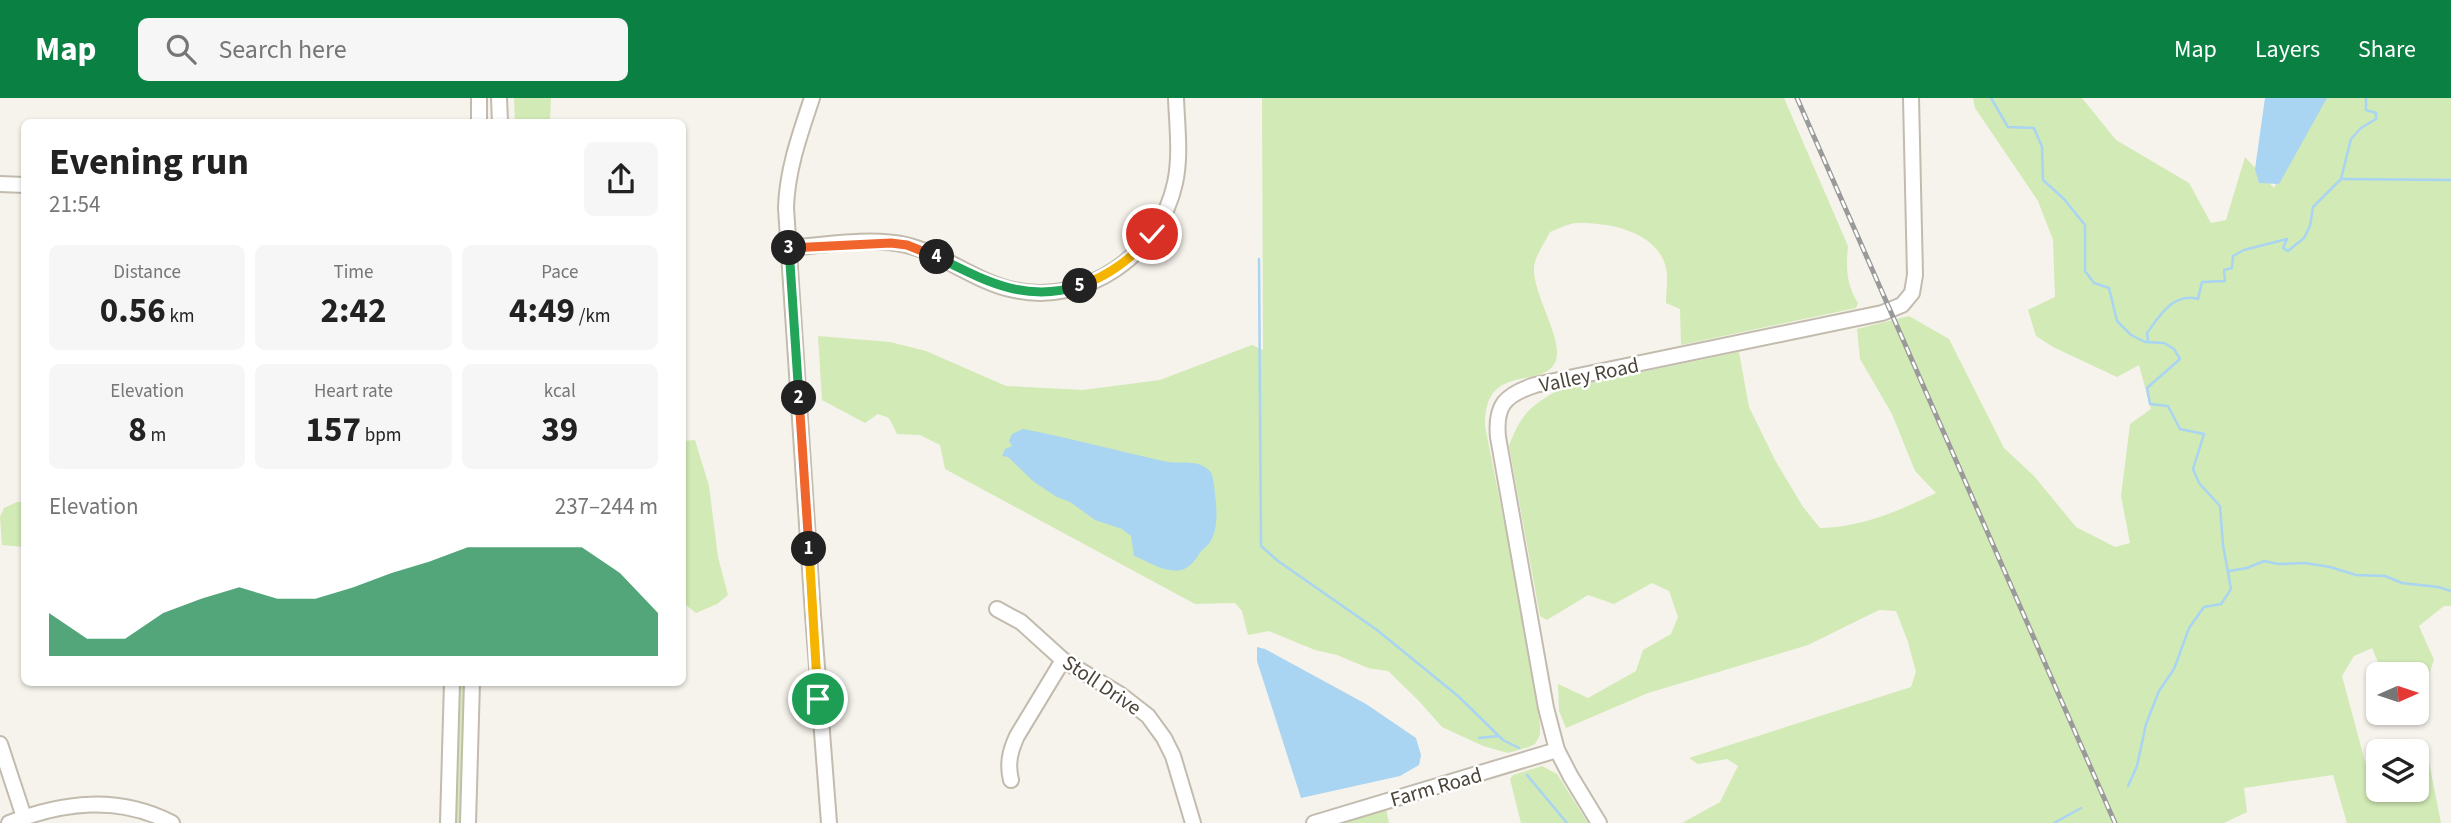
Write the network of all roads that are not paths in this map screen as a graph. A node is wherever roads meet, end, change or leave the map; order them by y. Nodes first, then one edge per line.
1 (479, 98) edge
2 (499, 98) edge
3 (812, 98) edge
4 (1176, 98) edge
5 (1911, 98) edge
6 (479, 119) edge
7 (500, 119) edge
8 (0, 184) edge
9 (21, 185) edge
10 (788, 248) junction
11 (997, 609) dead end
12 (1063, 660) junction
13 (452, 686) edge
14 (472, 686) edge
15 (0, 744) edge
16 (1557, 750) junction
17 (1011, 780) dead end
18 (24, 817) junction
19 (9, 823) edge
20 (172, 823) edge
21 (448, 823) edge
22 (468, 823) edge
23 (829, 823) edge
24 (1193, 823) edge
25 (1314, 823) edge
26 (1600, 823) edge

1 - 6 street
2 - 7 street
3 - 10 street
4 - 10 street
5 - 16 street, Valley Road
8 - 9 street
10 - 23 street
11 - 12 street, Stoll Drive
12 - 17 street
12 - 24 street, Stoll Drive
13 - 21 street
14 - 22 street
15 - 18 street
16 - 25 street, Farm Road
16 - 26 street, Valley Road
18 - 19 street
18 - 20 street

